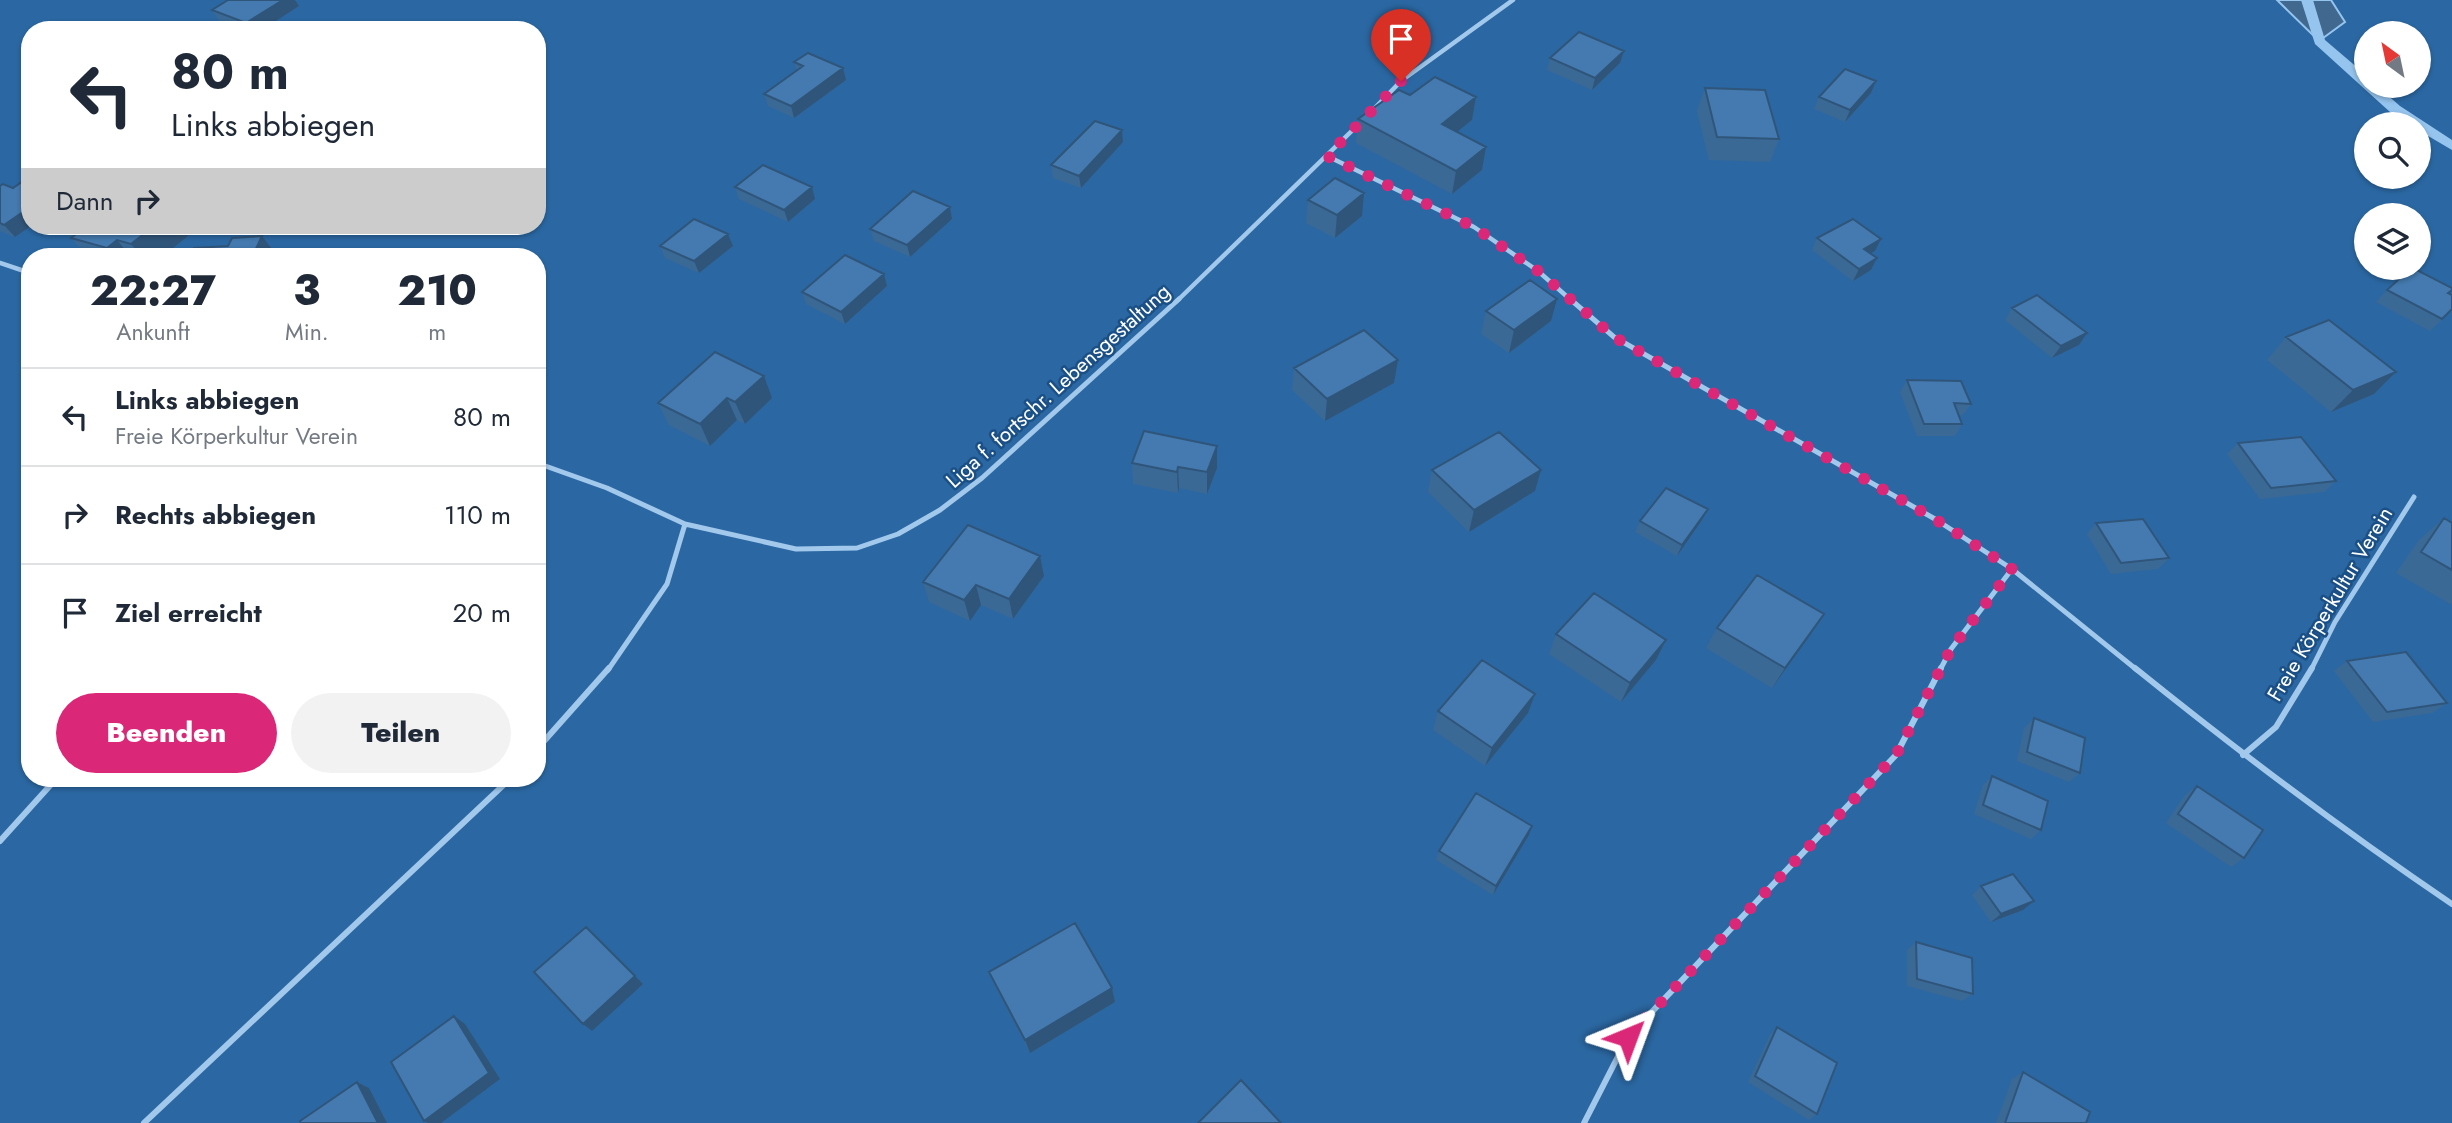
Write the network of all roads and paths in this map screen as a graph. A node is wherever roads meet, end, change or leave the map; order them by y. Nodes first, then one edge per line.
1 (1513, 0) edge
2 (1327, 156) junction
3 (0, 263) edge
4 (21, 271) edge
5 (546, 466) edge
6 (2414, 497) dead end
7 (685, 524) junction
8 (2012, 569) junction
9 (546, 739) edge
10 (2243, 755) junction
11 (49, 787) edge
12 (501, 787) edge
13 (0, 841) edge
14 (2452, 904) edge
15 (144, 1123) edge
16 (1584, 1123) edge

1 - 2 lane, Liga f. fortschr. Lebensgestaltung
2 - 7 lane, Liga f. fortschr. Lebensgestaltung
2 - 8 lane
3 - 4 lane
5 - 7 lane, Liga f. fortschr. Lebensgestaltung
6 - 10 lane, Freie Körperkultur Verein
7 - 9 lane
8 - 10 lane
8 - 16 lane
10 - 14 lane
11 - 13 lane
12 - 15 lane

